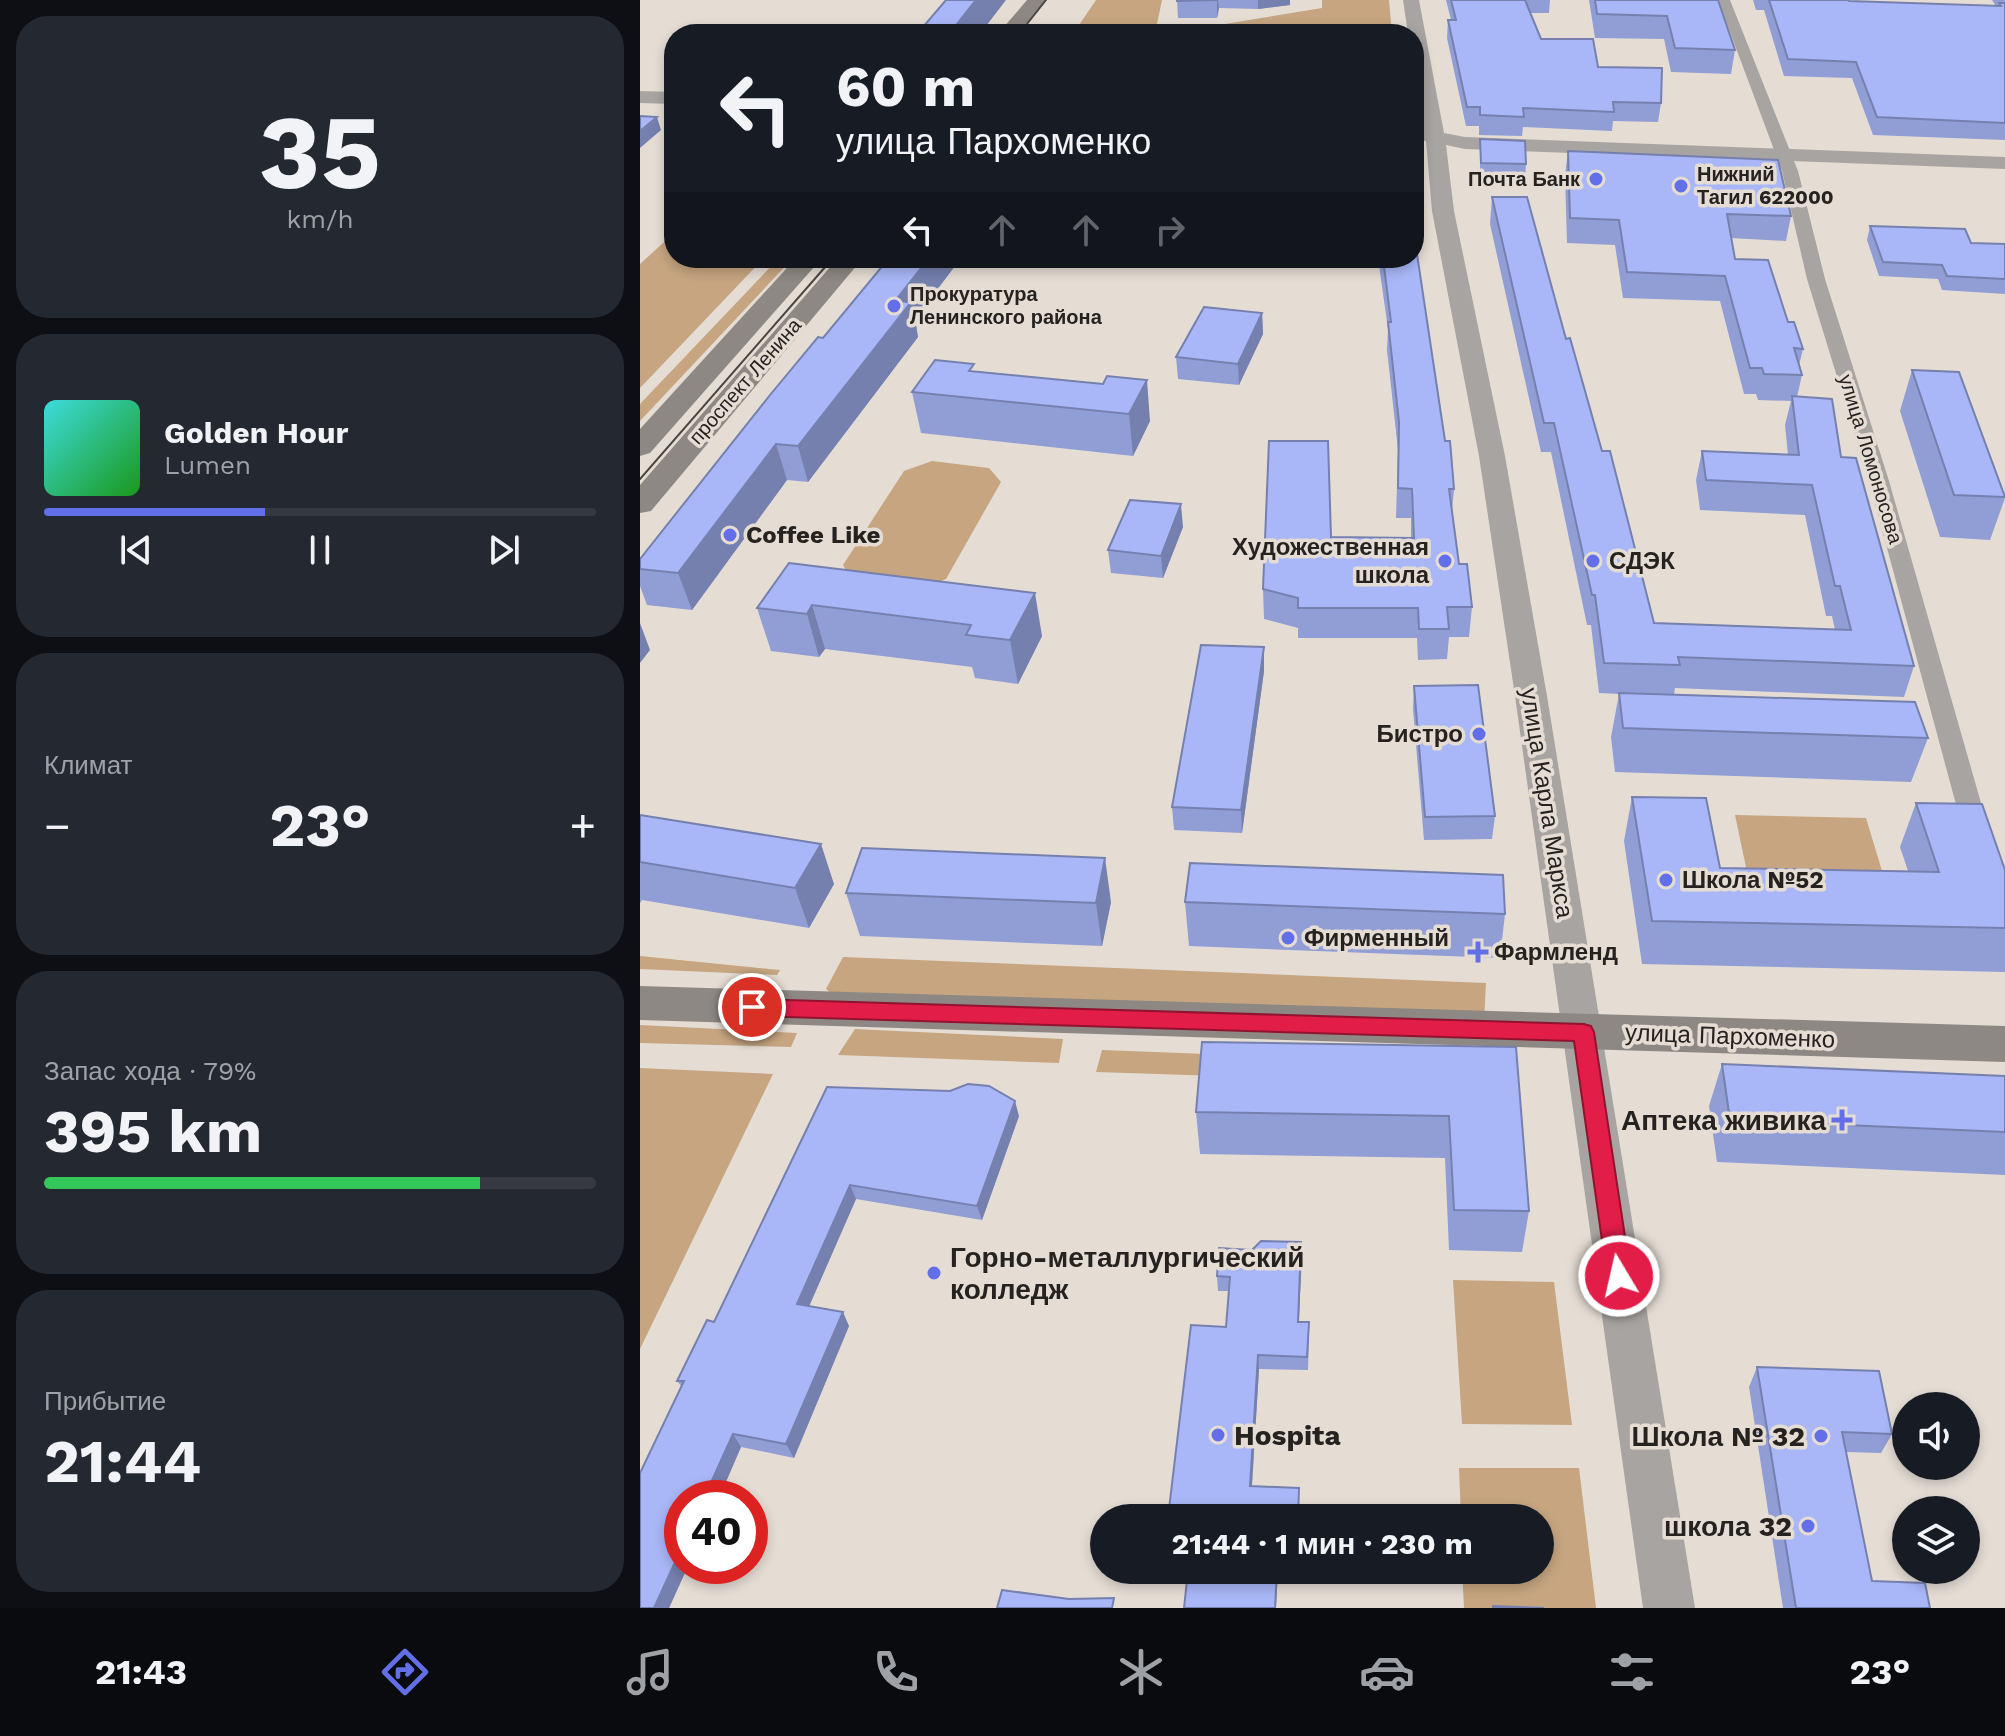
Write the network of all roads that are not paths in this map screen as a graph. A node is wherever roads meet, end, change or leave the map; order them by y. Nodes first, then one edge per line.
1 (1037, 0) edge
2 (1411, 0) edge
3 (1724, 0) edge
4 (1017, 24) edge
5 (1413, 24) edge
6 (640, 97) edge
7 (664, 98) edge
8 (1424, 135) edge
9 (1784, 155) junction
10 (2005, 163) edge
11 (801, 268) edge
12 (842, 268) edge
13 (640, 447) edge
14 (640, 504) edge
15 (1985, 859) edge
16 (640, 1003) edge
17 (1584, 1032) junction
18 (2005, 1044) edge
19 (1669, 1608) edge

1 - 4 main road
2 - 5 street, улица Карла Маркса
3 - 9 street, улица Ломоносова
6 - 7 street
8 - 9 street
8 - 17 street, улица Карла Маркса
9 - 10 street
9 - 15 street, улица Ломоносова
11 - 13 main road, проспект Ленина
12 - 14 main road, проспект Ленина
16 - 17 main road, улица Пархоменко
17 - 18 main road, улица Пархоменко
17 - 19 street, улица Карла Маркса

